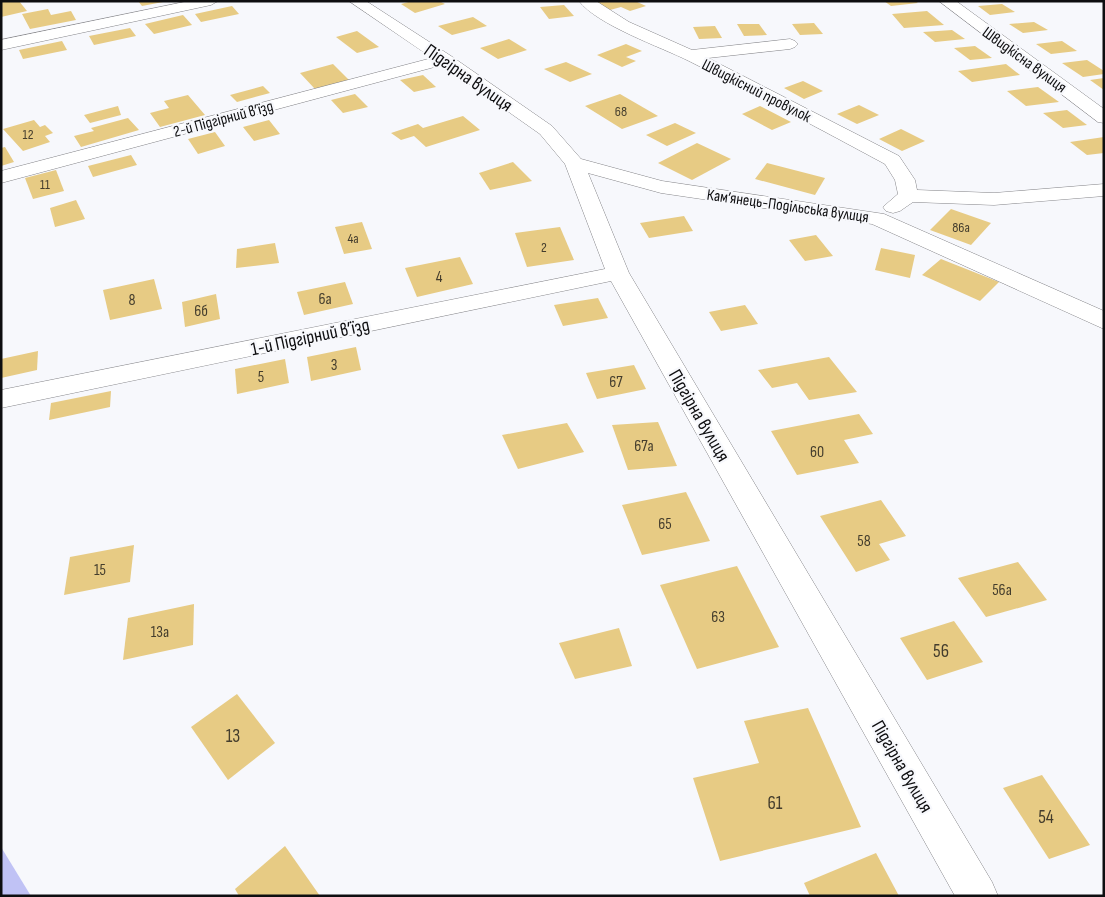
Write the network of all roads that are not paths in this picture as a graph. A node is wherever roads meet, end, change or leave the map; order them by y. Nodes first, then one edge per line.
1 (211, 1) edge
2 (356, 1) edge
3 (586, 1) edge
4 (946, 1) edge
5 (790, 44) dead end
6 (1, 45) edge
7 (689, 55) junction
8 (445, 59) junction
9 (1104, 118) edge
10 (574, 163) junction
11 (1, 177) edge
12 (1104, 190) edge
13 (908, 196) junction
14 (877, 218) junction
15 (618, 273) junction
16 (1104, 321) edge
17 (1, 399) edge
18 (978, 896) edge

1 - 6 street
2 - 8 street, Підгірна вулиця
3 - 7 street, Швидкісний провулок
4 - 9 street, Швидкісна вулиця
5 - 7 street
7 - 13 street, Швидкісний провулок
8 - 10 street, Підгірна вулиця
8 - 11 street, 2-й Підгірний в’їзд
10 - 14 street, Кам’янець-Подільська вулиця
10 - 15 street, Підгірна вулиця
12 - 13 street
13 - 14 street
14 - 16 street, Кам’янець-Подільська вулиця
15 - 17 street, 1-й Підгірний в’їзд
15 - 18 street, Підгірна вулиця

